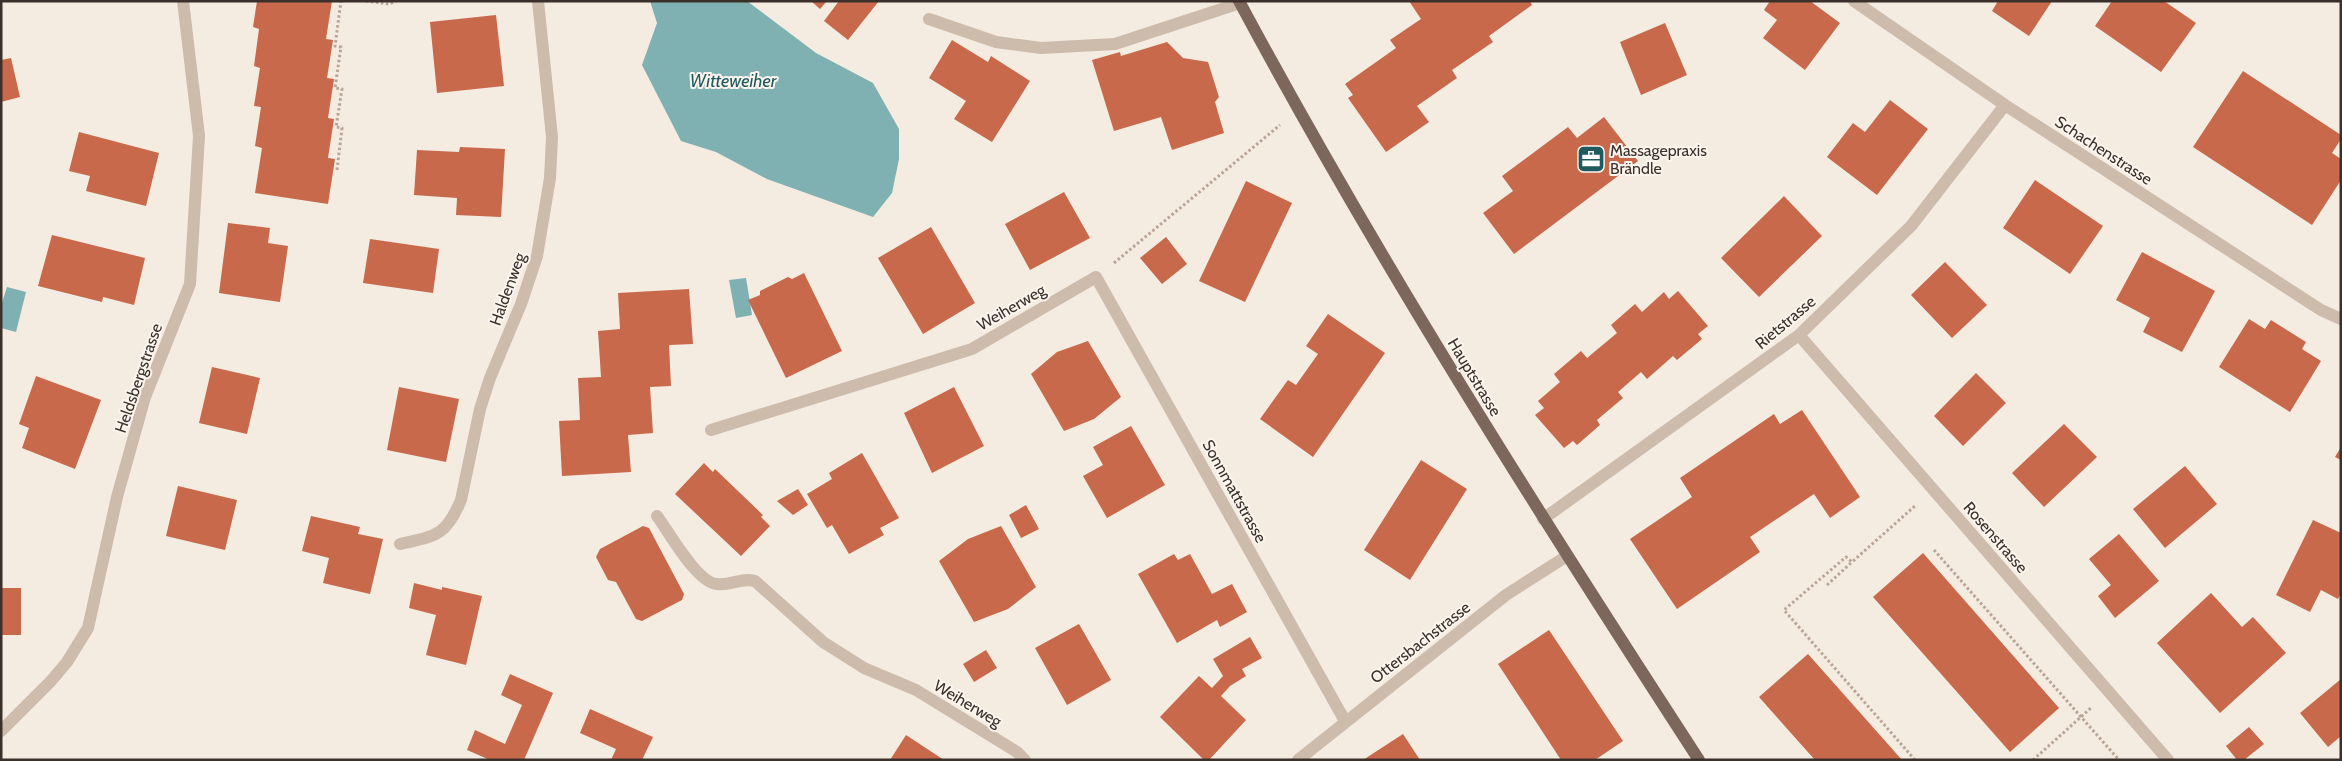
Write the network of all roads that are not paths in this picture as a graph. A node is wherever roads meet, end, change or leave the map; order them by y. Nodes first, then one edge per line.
1 (183, 1) edge
2 (538, 1) edge
3 (1854, 1) edge
4 (1239, 2) edge
5 (929, 19) dead end
6 (2005, 105) junction
7 (1096, 278) joint
8 (2341, 319) edge
9 (1799, 335) junction
10 (711, 430) dead end
11 (657, 516) dead end
12 (1543, 519) junction
13 (400, 544) dead end
14 (1567, 556) junction
15 (1345, 721) junction
16 (1, 731) edge
17 (1025, 760) edge
18 (1298, 760) edge
19 (1699, 760) edge
20 (2168, 760) edge

1 - 16 street, Heldsbergstrasse
2 - 13 street, Haldenweg
3 - 6 street, Schachenstrasse
4 - 5 street
4 - 12 main road, Hauptstrasse
6 - 8 street, Schachenstrasse
6 - 9 street, Rietstrasse
7 - 10 street, Weiherweg
7 - 15 street, Sonnmattstrasse
9 - 12 street, Rietstrasse
9 - 20 street, Rosenstrasse
11 - 17 street, Weiherweg
12 - 14 main road, Hauptstrasse
14 - 15 street, Ottersbachstrasse
14 - 19 main road, Hauptstrasse
15 - 18 street, Ottersbachstrasse

